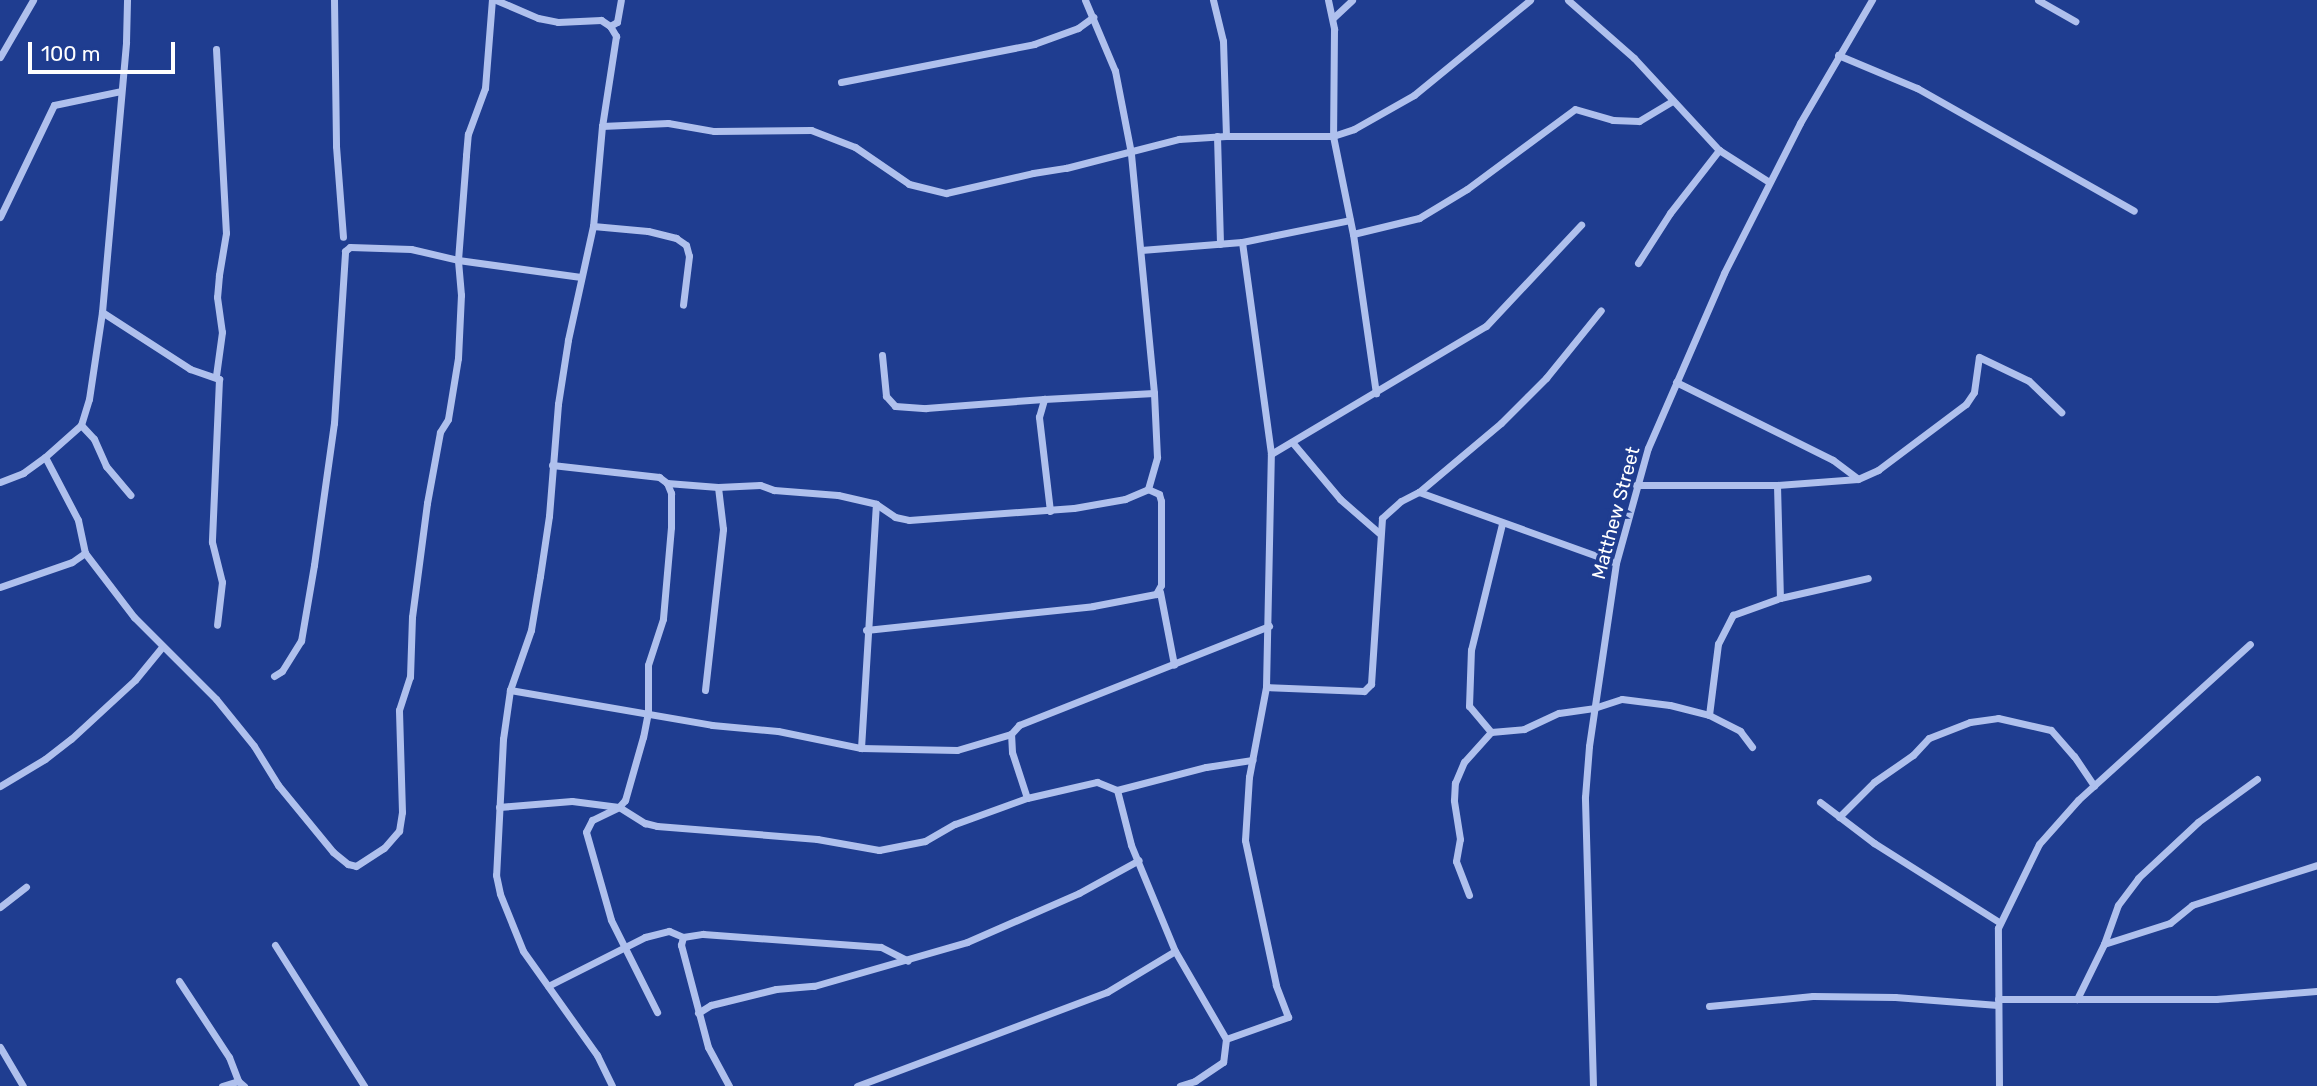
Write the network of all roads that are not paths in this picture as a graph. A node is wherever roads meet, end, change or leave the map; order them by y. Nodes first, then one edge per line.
1 (33, 0) edge
2 (127, 0) edge
3 (334, 0) edge
4 (494, 0) edge
5 (621, 0) edge
6 (1085, 0) edge
7 (1213, 0) edge
8 (1328, 0) edge
9 (1352, 0) edge
10 (1530, 0) edge
11 (1568, 0) edge
12 (1872, 0) edge
13 (2038, 0) edge
14 (1093, 17) junction
15 (1333, 18) junction
16 (2075, 21) dead end
17 (610, 26) junction
18 (216, 49) dead end
19 (1838, 55) junction
20 (0, 58) edge
21 (841, 82) dead end
22 (121, 91) junction
23 (1672, 100) junction
24 (602, 126) junction
25 (1217, 136) junction
26 (1226, 136) junction
27 (1333, 136) junction
28 (1719, 150) junction
29 (1131, 153) junction
30 (1769, 183) junction
31 (2134, 211) dead end
32 (0, 216) edge
33 (1350, 220) junction
34 (1581, 225) dead end
35 (593, 226) junction
36 (1353, 234) junction
37 (343, 237) dead end
38 (1242, 242) junction
39 (1220, 244) junction
40 (1141, 250) junction
41 (458, 260) junction
42 (1638, 263) dead end
43 (581, 277) junction
44 (683, 305) dead end
45 (1601, 310) dead end
46 (102, 312) junction
47 (882, 355) dead end
48 (216, 376) junction
49 (1676, 382) junction
50 (1154, 393) junction
51 (1376, 393) junction
52 (1044, 399) junction
53 (2061, 412) dead end
54 (80, 425) junction
55 (1293, 442) junction
56 (1271, 454) junction
57 (45, 457) junction
58 (552, 465) junction
59 (1858, 479) junction
60 (0, 482) edge
61 (667, 482) junction
62 (1636, 485) junction
63 (1777, 485) junction
64 (718, 486) junction
65 (1148, 489) junction
66 (1419, 492) junction
67 (130, 495) dead end
68 (876, 504) junction
69 (1050, 511) junction
70 (1502, 524) junction
71 (1379, 533) junction
72 (85, 553) junction
73 (1616, 563) junction
74 (1868, 578) dead end
75 (0, 587) edge
76 (1160, 592) junction
77 (1780, 598) junction
78 (217, 625) dead end
79 (1269, 626) junction
80 (866, 630) junction
81 (2250, 643) dead end
82 (162, 647) junction
83 (1174, 665) junction
84 (274, 676) dead end
85 (1266, 687) junction
86 (510, 690) junction
87 (705, 690) dead end
88 (1594, 708) junction
89 (648, 712) junction
90 (1709, 715) junction
91 (1491, 732) junction
92 (1011, 734) junction
93 (1752, 747) dead end
94 (861, 748) junction
95 (1252, 760) junction
96 (2258, 779) dead end
97 (0, 786) edge
98 (2094, 786) junction
99 (1117, 790) junction
100 (1027, 799) junction
101 (1820, 802) dead end
102 (499, 807) junction
103 (619, 807) junction
104 (1839, 817) junction
105 (1139, 860) junction
106 (2317, 864) edge
107 (26, 887) dead end
108 (1469, 895) dead end
109 (0, 907) edge
110 (1999, 922) junction
111 (682, 937) junction
112 (2104, 944) junction
113 (275, 945) dead end
114 (626, 947) junction
115 (1175, 951) junction
116 (908, 961) junction
117 (179, 981) dead end
118 (548, 986) junction
119 (2317, 991) edge
120 (2077, 999) junction
121 (1998, 1002) junction
122 (1709, 1006) dead end
123 (657, 1012) dead end
124 (698, 1013) junction
125 (1226, 1039) junction
126 (0, 1047) edge
127 (241, 1084) edge
128 (23, 1086) edge
129 (222, 1086) edge
130 (364, 1086) edge
131 (612, 1086) edge
132 (729, 1086) edge
133 (857, 1086) edge
134 (1180, 1086) edge
135 (1593, 1086) edge
136 (1999, 1086) edge

1 - 20 street
2 - 22 street
3 - 37 street
4 - 17 street
4 - 41 street
5 - 17 street
6 - 14 street
7 - 26 street
8 - 15 street
9 - 15 street
10 - 27 street
11 - 23 street
12 - 19 street, Matthew Street
13 - 16 street
14 - 21 street
14 - 29 street
15 - 27 street
17 - 24 street
18 - 48 street
19 - 30 street, Matthew Street
19 - 31 street
22 - 32 street
22 - 46 street
23 - 28 street
23 - 36 street
24 - 29 street
24 - 35 street
25 - 26 street
25 - 29 street
25 - 39 street
26 - 27 street
27 - 33 street
28 - 30 street
28 - 42 street
29 - 40 street
30 - 49 street, Matthew Street
33 - 36 street
33 - 38 street
34 - 51 street
35 - 43 street
35 - 44 street
36 - 51 street
38 - 39 street
38 - 56 street
39 - 40 street
40 - 50 street
41 - 43 street
41 - 82 street
41 - 84 street
43 - 58 street
45 - 66 street
46 - 48 street
46 - 54 street
47 - 52 street
48 - 78 street
49 - 59 street
49 - 62 street, Matthew Street
50 - 52 street
50 - 65 street
51 - 55 street
52 - 69 street
53 - 59 street
54 - 57 street
54 - 67 street
55 - 56 street
55 - 71 street
56 - 79 street
57 - 60 street
57 - 72 street
58 - 61 street
58 - 86 street
59 - 63 street
61 - 64 street
61 - 89 street
62 - 63 street
62 - 73 street, Matthew Street
63 - 77 street
64 - 68 street
64 - 87 street
65 - 69 street
65 - 76 street
66 - 70 street
66 - 71 street
68 - 69 street
68 - 80 street
70 - 73 street
70 - 91 street
71 - 85 street
72 - 75 street
72 - 82 street
73 - 88 street, Matthew Street
74 - 77 street
76 - 80 street
76 - 83 street
77 - 90 street
79 - 83 street
79 - 85 street
80 - 94 street
81 - 98 street
82 - 97 street
83 - 92 street
85 - 95 street
86 - 89 street
86 - 102 street
88 - 90 street
88 - 91 street
88 - 135 street, Matthew Street
89 - 94 street
89 - 103 street
90 - 93 street
91 - 108 street
92 - 94 street
92 - 100 street
95 - 99 street
95 - 125 street
96 - 112 street
98 - 104 street
98 - 110 street
99 - 100 street
99 - 105 street
100 - 103 street
101 - 104 street
102 - 103 street
102 - 118 street
103 - 114 street
104 - 110 street
105 - 115 street
105 - 116 street
106 - 112 street
107 - 109 street
110 - 121 street
111 - 114 street
111 - 116 street
111 - 124 street
112 - 120 street
113 - 130 street
114 - 118 street
114 - 123 street
115 - 125 street
115 - 133 street
116 - 124 street
117 - 127 street
118 - 131 street
119 - 120 street
120 - 121 street
121 - 122 street
121 - 136 street
124 - 132 street
125 - 134 street
126 - 128 street
127 - 129 street

